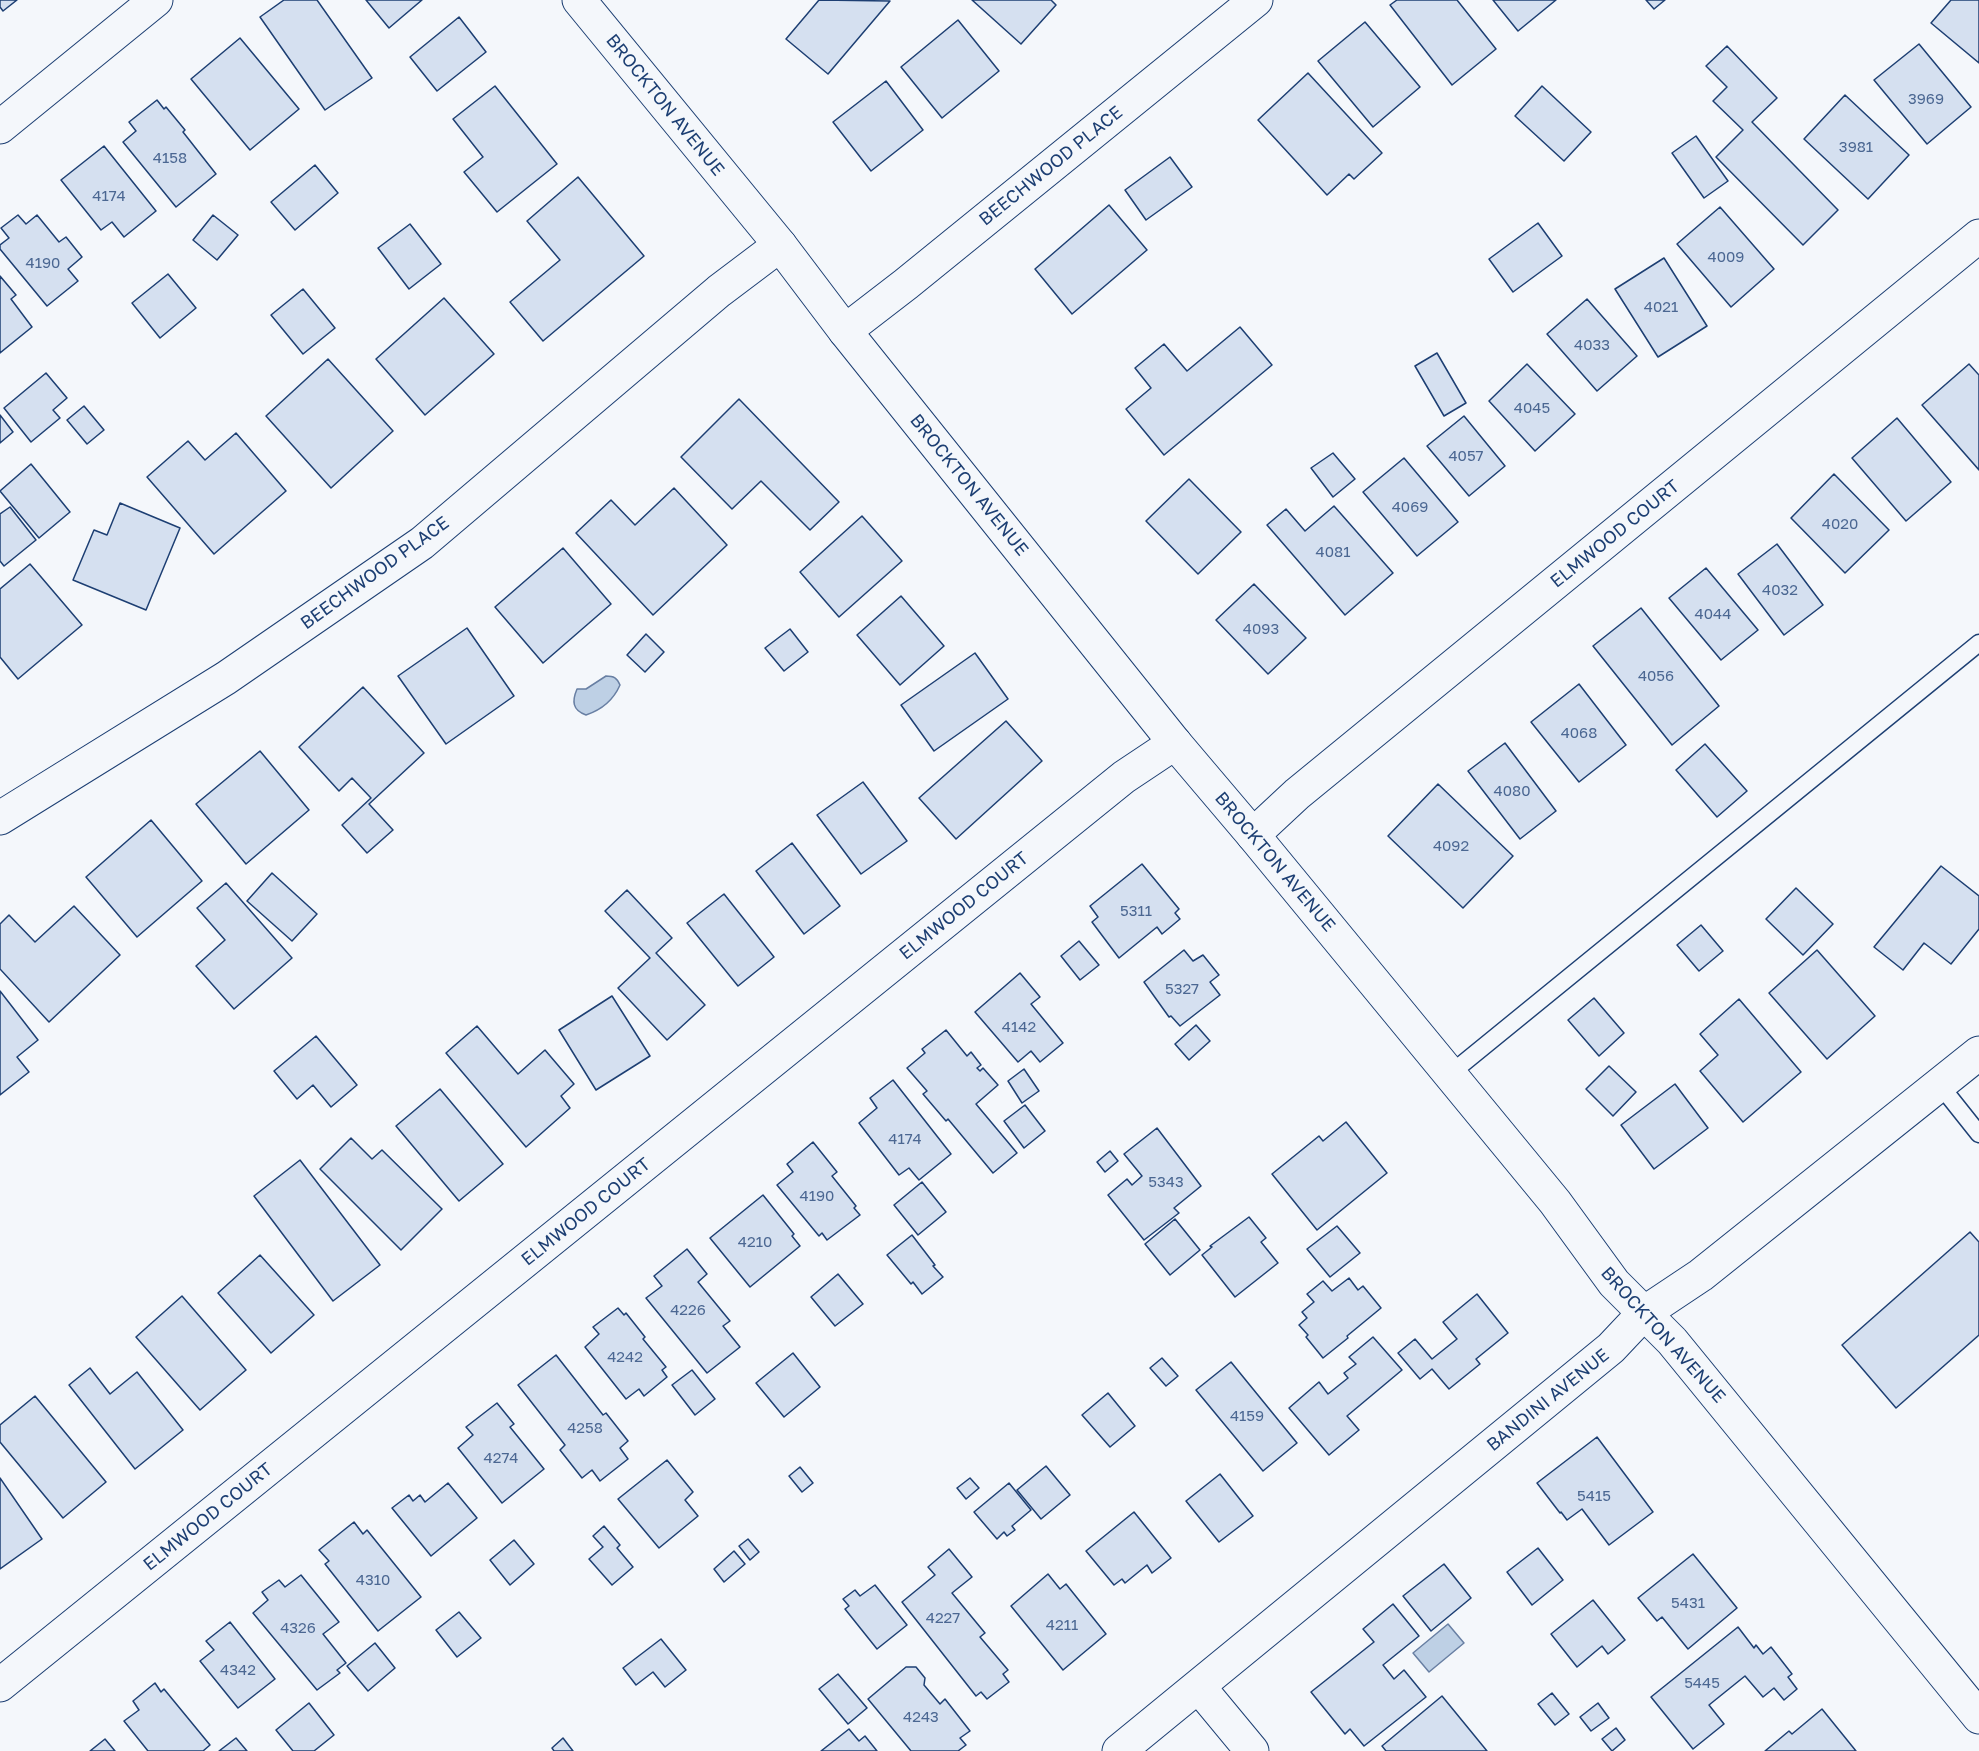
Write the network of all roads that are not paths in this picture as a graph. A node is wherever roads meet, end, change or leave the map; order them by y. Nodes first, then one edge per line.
1 (156, 0) edge
2 (579, 0) edge
3 (1256, 0) edge
4 (0, 127) edge
5 (1979, 236) edge
6 (780, 245) junction
7 (845, 331) junction
8 (1979, 643) edge
9 (1175, 743) junction
10 (0, 818) edge
11 (1253, 835) junction
12 (1979, 1053) edge
13 (1450, 1074) junction
14 (1940, 1085) junction
15 (1979, 1134) edge
16 (1644, 1313) junction
17 (0, 1685) edge
18 (1199, 1687) junction
19 (1979, 1717) edge
20 (1119, 1751) edge
21 (1252, 1751) edge

1 - 4 street
2 - 6 street, BROCKTON AVENUE
3 - 7 street, BEECHWOOD PLACE
5 - 11 street, ELMWOOD COURT
6 - 7 street, BROCKTON AVENUE
6 - 10 street, BEECHWOOD PLACE
7 - 9 street, BROCKTON AVENUE
8 - 13 lane
9 - 11 street, BROCKTON AVENUE
9 - 17 street, ELMWOOD COURT
11 - 13 street, BROCKTON AVENUE
12 - 14 street, BANDINI AVENUE
13 - 16 street, BROCKTON AVENUE
14 - 15 lane
14 - 16 street, BANDINI AVENUE
16 - 18 street, BANDINI AVENUE
16 - 19 street, BROCKTON AVENUE
18 - 20 street, BANDINI AVENUE
18 - 21 street

